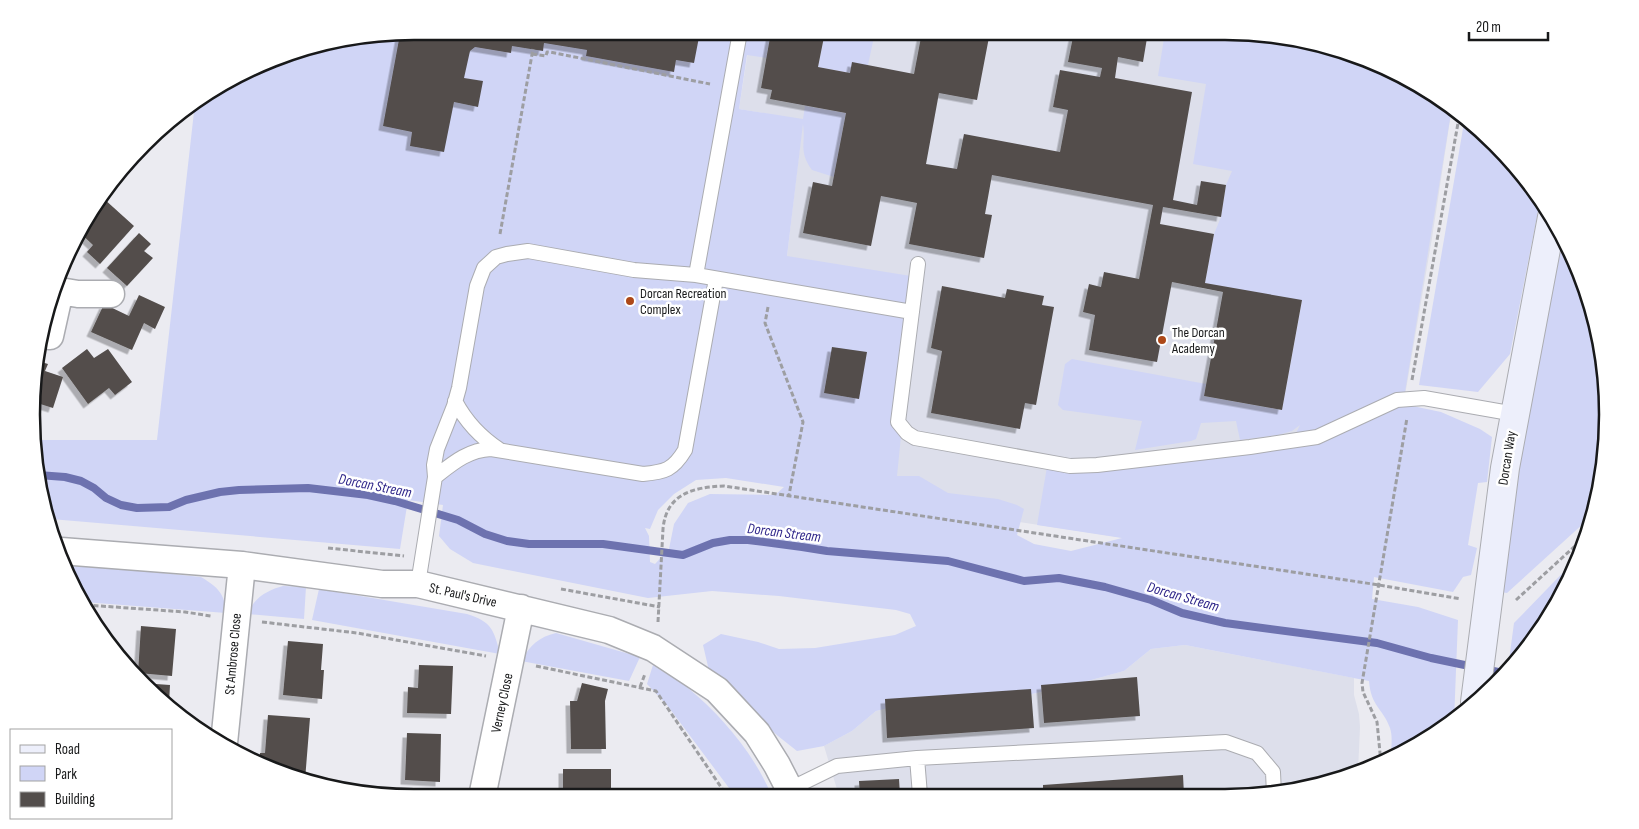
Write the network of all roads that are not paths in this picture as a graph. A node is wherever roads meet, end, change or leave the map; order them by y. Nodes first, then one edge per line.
1 (739, 40) edge
2 (1550, 229) edge
3 (918, 264) dead end
4 (696, 275) junction
5 (716, 278) junction
6 (61, 292) edge
7 (111, 294) dead end
8 (912, 312) junction
9 (53, 320) edge
10 (50, 336) dead end
11 (455, 401) junction
12 (1515, 414) junction
13 (501, 450) junction
14 (433, 483) junction
15 (66, 551) edge
16 (242, 566) junction
17 (418, 584) junction
18 (520, 608) junction
19 (1476, 691) edge
20 (225, 737) edge
21 (917, 758) junction
22 (1274, 786) edge
23 (484, 789) edge
24 (789, 789) edge
25 (796, 789) edge
26 (920, 789) edge

1 - 4 lane
2 - 12 main road, Dorcan Way
3 - 8 lane
4 - 5 lane
4 - 11 lane
5 - 8 lane
5 - 13 lane
6 - 7 street
8 - 12 lane
9 - 10 street
11 - 13 lane
11 - 14 lane
12 - 19 main road, Dorcan Way
13 - 14 lane
14 - 17 lane
15 - 16 street, St. Paul's Drive
16 - 17 street, St. Paul's Drive
16 - 20 street, St Ambrose Close
17 - 18 street, St. Paul's Drive
18 - 23 street, Verney Close
18 - 24 street, St. Paul's Drive
21 - 22 lane
21 - 25 lane
21 - 26 lane

